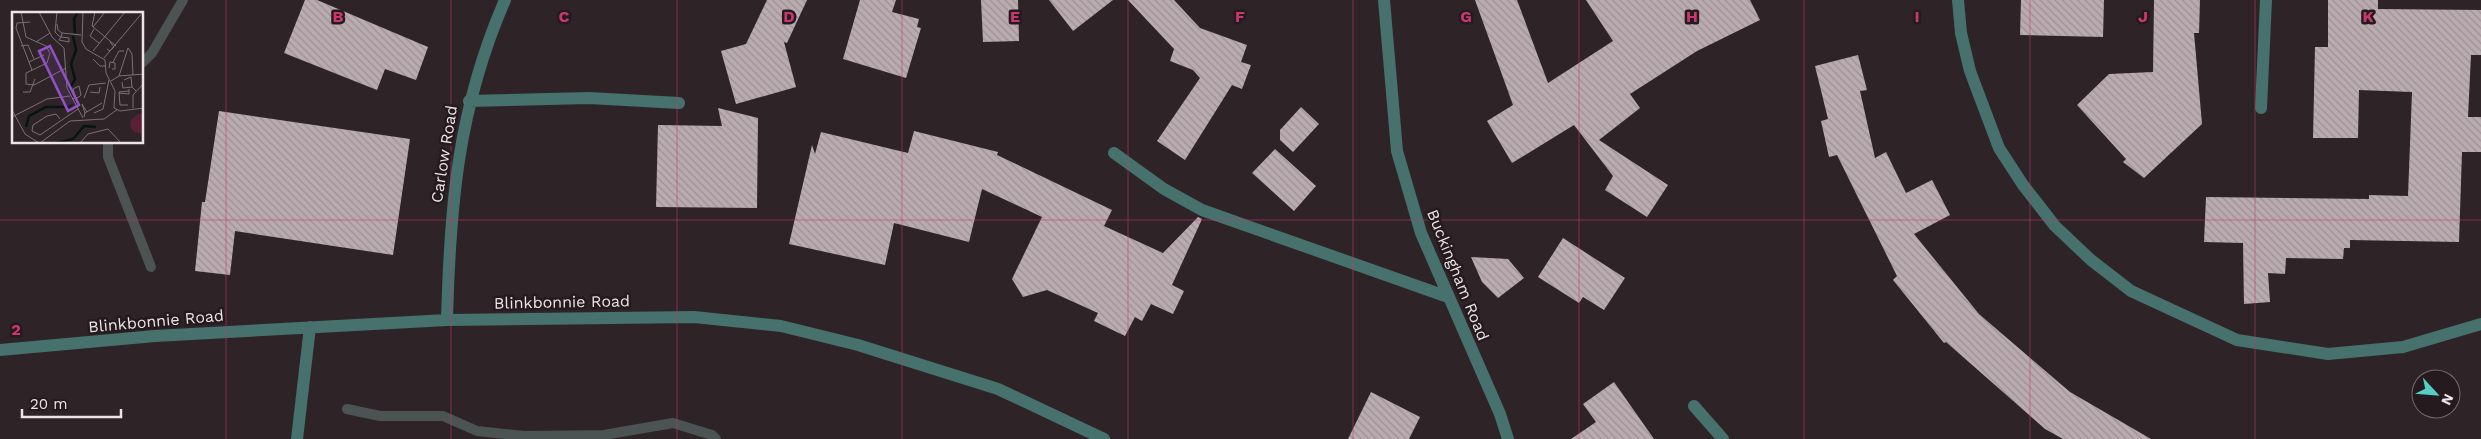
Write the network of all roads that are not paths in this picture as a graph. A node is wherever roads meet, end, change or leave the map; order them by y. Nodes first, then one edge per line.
1 (505, 0) edge
2 (1384, 0) edge
3 (1958, 0) edge
4 (2266, 0) edge
5 (469, 101) junction
6 (679, 103) dead end
7 (2261, 108) dead end
8 (1114, 154) dead end
9 (1448, 296) junction
10 (447, 320) junction
11 (2481, 324) edge
12 (310, 327) junction
13 (0, 350) edge
14 (1694, 406) dead end
15 (297, 439) edge
16 (1104, 439) edge
17 (1508, 439) edge
18 (1722, 439) edge

1 - 5 street, Carlow Road
2 - 9 street, Buckingham Road
3 - 11 street
4 - 7 street
5 - 6 street
5 - 10 street, Carlow Road
8 - 9 street
9 - 17 street, Buckingham Road
10 - 12 street, Blinkbonnie Road
10 - 16 street, Blinkbonnie Road
12 - 13 street, Blinkbonnie Road
12 - 15 street
14 - 18 street

